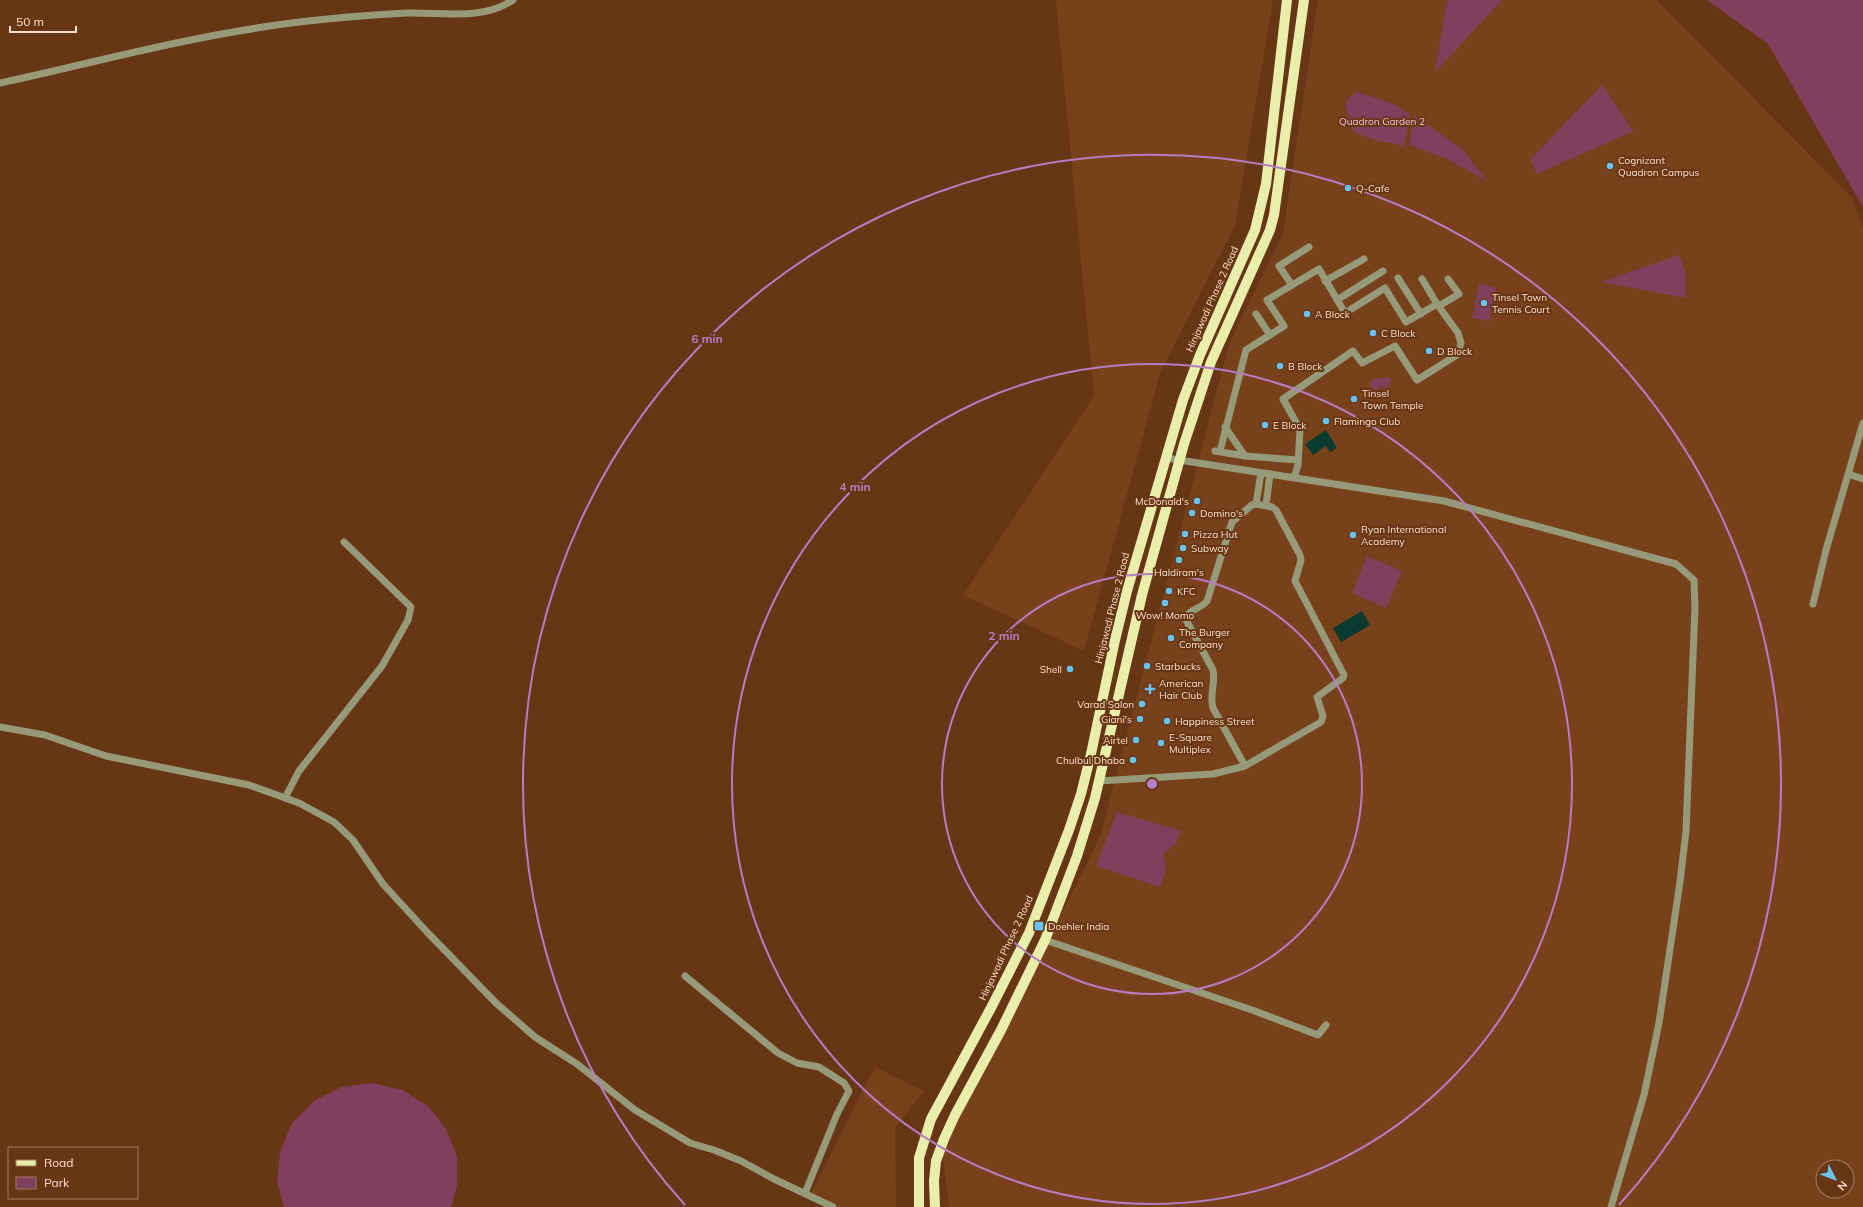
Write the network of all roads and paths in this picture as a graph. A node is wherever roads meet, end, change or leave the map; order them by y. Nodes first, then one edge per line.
1 (513, 0) edge
2 (1287, 0) edge
3 (1304, 0) edge
4 (0, 83) edge
5 (1309, 247) dead end
6 (1364, 259) dead end
7 (1383, 271) dead end
8 (1398, 278) dead end
9 (1422, 279) dead end
10 (1448, 279) dead end
11 (1325, 281) junction
12 (1292, 285) junction
13 (1337, 300) junction
14 (1438, 305) junction
15 (1256, 314) dead end
16 (1421, 314) junction
17 (1270, 335) junction
18 (1863, 423) edge
19 (1225, 427) junction
20 (1245, 456) junction
21 (1166, 458) junction
22 (1180, 460) junction
23 (1298, 460) junction
24 (1261, 473) junction
25 (1270, 474) junction
26 (1848, 474) junction
27 (1294, 478) junction
28 (1863, 478) edge
29 (1256, 504) junction
30 (1266, 505) junction
31 (344, 542) dead end
32 (1813, 604) dead end
33 (0, 727) edge
34 (1245, 766) junction
35 (1099, 782) junction
36 (286, 798) junction
37 (1028, 934) junction
38 (1045, 940) junction
39 (685, 976) dead end
40 (1326, 1024) dead end
41 (805, 1193) junction
42 (833, 1207) edge
43 (919, 1207) edge
44 (935, 1207) edge
45 (1611, 1207) edge

1 - 4 street
2 - 21 main road, Hinjawadi Phase 2 Road
3 - 22 main road
5 - 12 street
6 - 11 street
7 - 13 street
8 - 16 street
9 - 14 street
10 - 14 street
11 - 12 street
11 - 13 street
12 - 17 street
13 - 16 street
14 - 16 street
14 - 23 street
15 - 17 street
17 - 19 street
18 - 26 street
19 - 20 street
19 - 20 street
20 - 23 street
21 - 22 street
21 - 37 main road, Hinjawadi Phase 2 Road
22 - 24 street
22 - 35 main road
23 - 27 street
24 - 25 street
24 - 29 street
25 - 27 street
25 - 30 street
26 - 28 street
26 - 32 street
27 - 45 street
29 - 30 street
29 - 34 street
30 - 34 street
31 - 36 street
33 - 36 street
34 - 35 street
35 - 38 main road
36 - 41 street
37 - 38 main road
37 - 43 main road, Hinjawadi Phase 2 Road
38 - 40 street
38 - 44 main road
39 - 41 street
41 - 42 street

